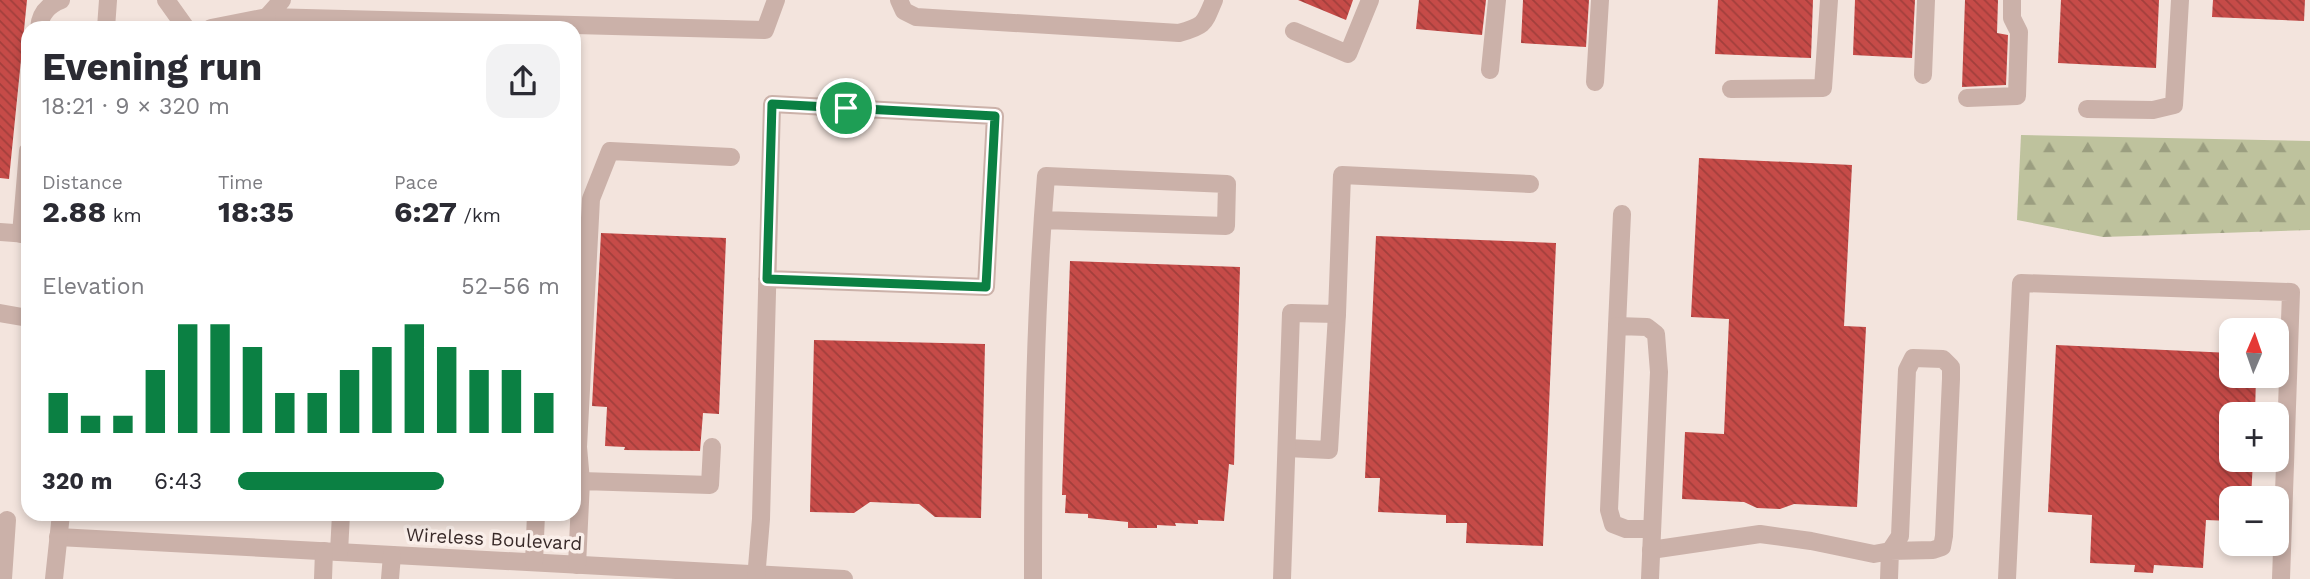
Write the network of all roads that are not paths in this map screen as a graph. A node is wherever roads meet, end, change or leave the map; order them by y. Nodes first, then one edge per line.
1 (61, 0) edge
2 (100, 0) edge
3 (108, 0) edge
4 (166, 0) edge
5 (282, 0) edge
6 (776, 0) edge
7 (899, 0) edge
8 (1214, 0) edge
9 (1370, 0) edge
10 (1497, 0) edge
11 (1600, 0) edge
12 (1829, 0) edge
13 (1926, 0) edge
14 (2012, 0) edge
15 (2180, 0) edge
16 (267, 17) junction
17 (40, 21) edge
18 (106, 21) edge
19 (181, 21) edge
20 (247, 21) edge
21 (420, 21) edge
22 (581, 25) edge
23 (1294, 31) dead end
24 (1490, 70) dead end
25 (1923, 75) dead end
26 (1595, 82) dead end
27 (1731, 89) dead end
28 (1967, 98) dead end
29 (2087, 108) dead end
30 (731, 157) dead end
31 (1530, 184) dead end
32 (1622, 214) dead end
33 (1042, 220) junction
34 (0, 232) edge
35 (21, 234) edge
36 (767, 279) junction
37 (0, 313) edge
38 (1337, 314) junction
39 (21, 317) edge
40 (1617, 326) junction
41 (581, 390) edge
42 (712, 447) dead end
43 (1287, 448) junction
44 (581, 481) edge
45 (7, 520) dead end
46 (60, 521) edge
47 (339, 521) edge
48 (536, 521) edge
49 (579, 521) edge
50 (1651, 529) junction
51 (58, 537) junction
52 (1651, 550) junction
53 (1890, 551) junction
54 (331, 552) junction
55 (392, 555) junction
56 (534, 562) junction
57 (577, 565) junction
58 (699, 575) edge
59 (756, 577) edge
60 (3, 579) edge
61 (54, 579) edge
62 (323, 579) edge
63 (390, 579) edge
64 (844, 579) edge
65 (1033, 579) edge
66 (1282, 579) edge
67 (1650, 579) edge
68 (1889, 579) edge
69 (2007, 579) edge
70 (2281, 579) edge

1 - 17 street
2 - 3 street
3 - 18 street
4 - 19 street
5 - 16 street
6 - 22 street
7 - 8 street
9 - 23 street
10 - 24 street
11 - 26 street
12 - 27 street
13 - 25 street
14 - 28 street
15 - 29 street
16 - 20 street
16 - 21 street
30 - 41 street
31 - 38 street
32 - 40 street
33 - 33 street
33 - 65 street
34 - 35 street
36 - 36 street
36 - 59 street
37 - 39 street
38 - 43 street
38 - 43 street
40 - 50 street
40 - 50 street
42 - 44 street
43 - 66 street
45 - 60 street
46 - 51 street
47 - 54 street
48 - 56 street
49 - 57 street
50 - 52 street
51 - 54 street, Wireless Boulevard
51 - 61 street
52 - 53 street
52 - 67 street
53 - 53 street
53 - 68 street
54 - 55 street, Wireless Boulevard
54 - 62 street
55 - 56 street, Wireless Boulevard
55 - 63 street
56 - 57 street, Wireless Boulevard
57 - 58 street, Wireless Boulevard
58 - 59 street, Wireless Boulevard
59 - 64 street, Wireless Boulevard
69 - 70 street

